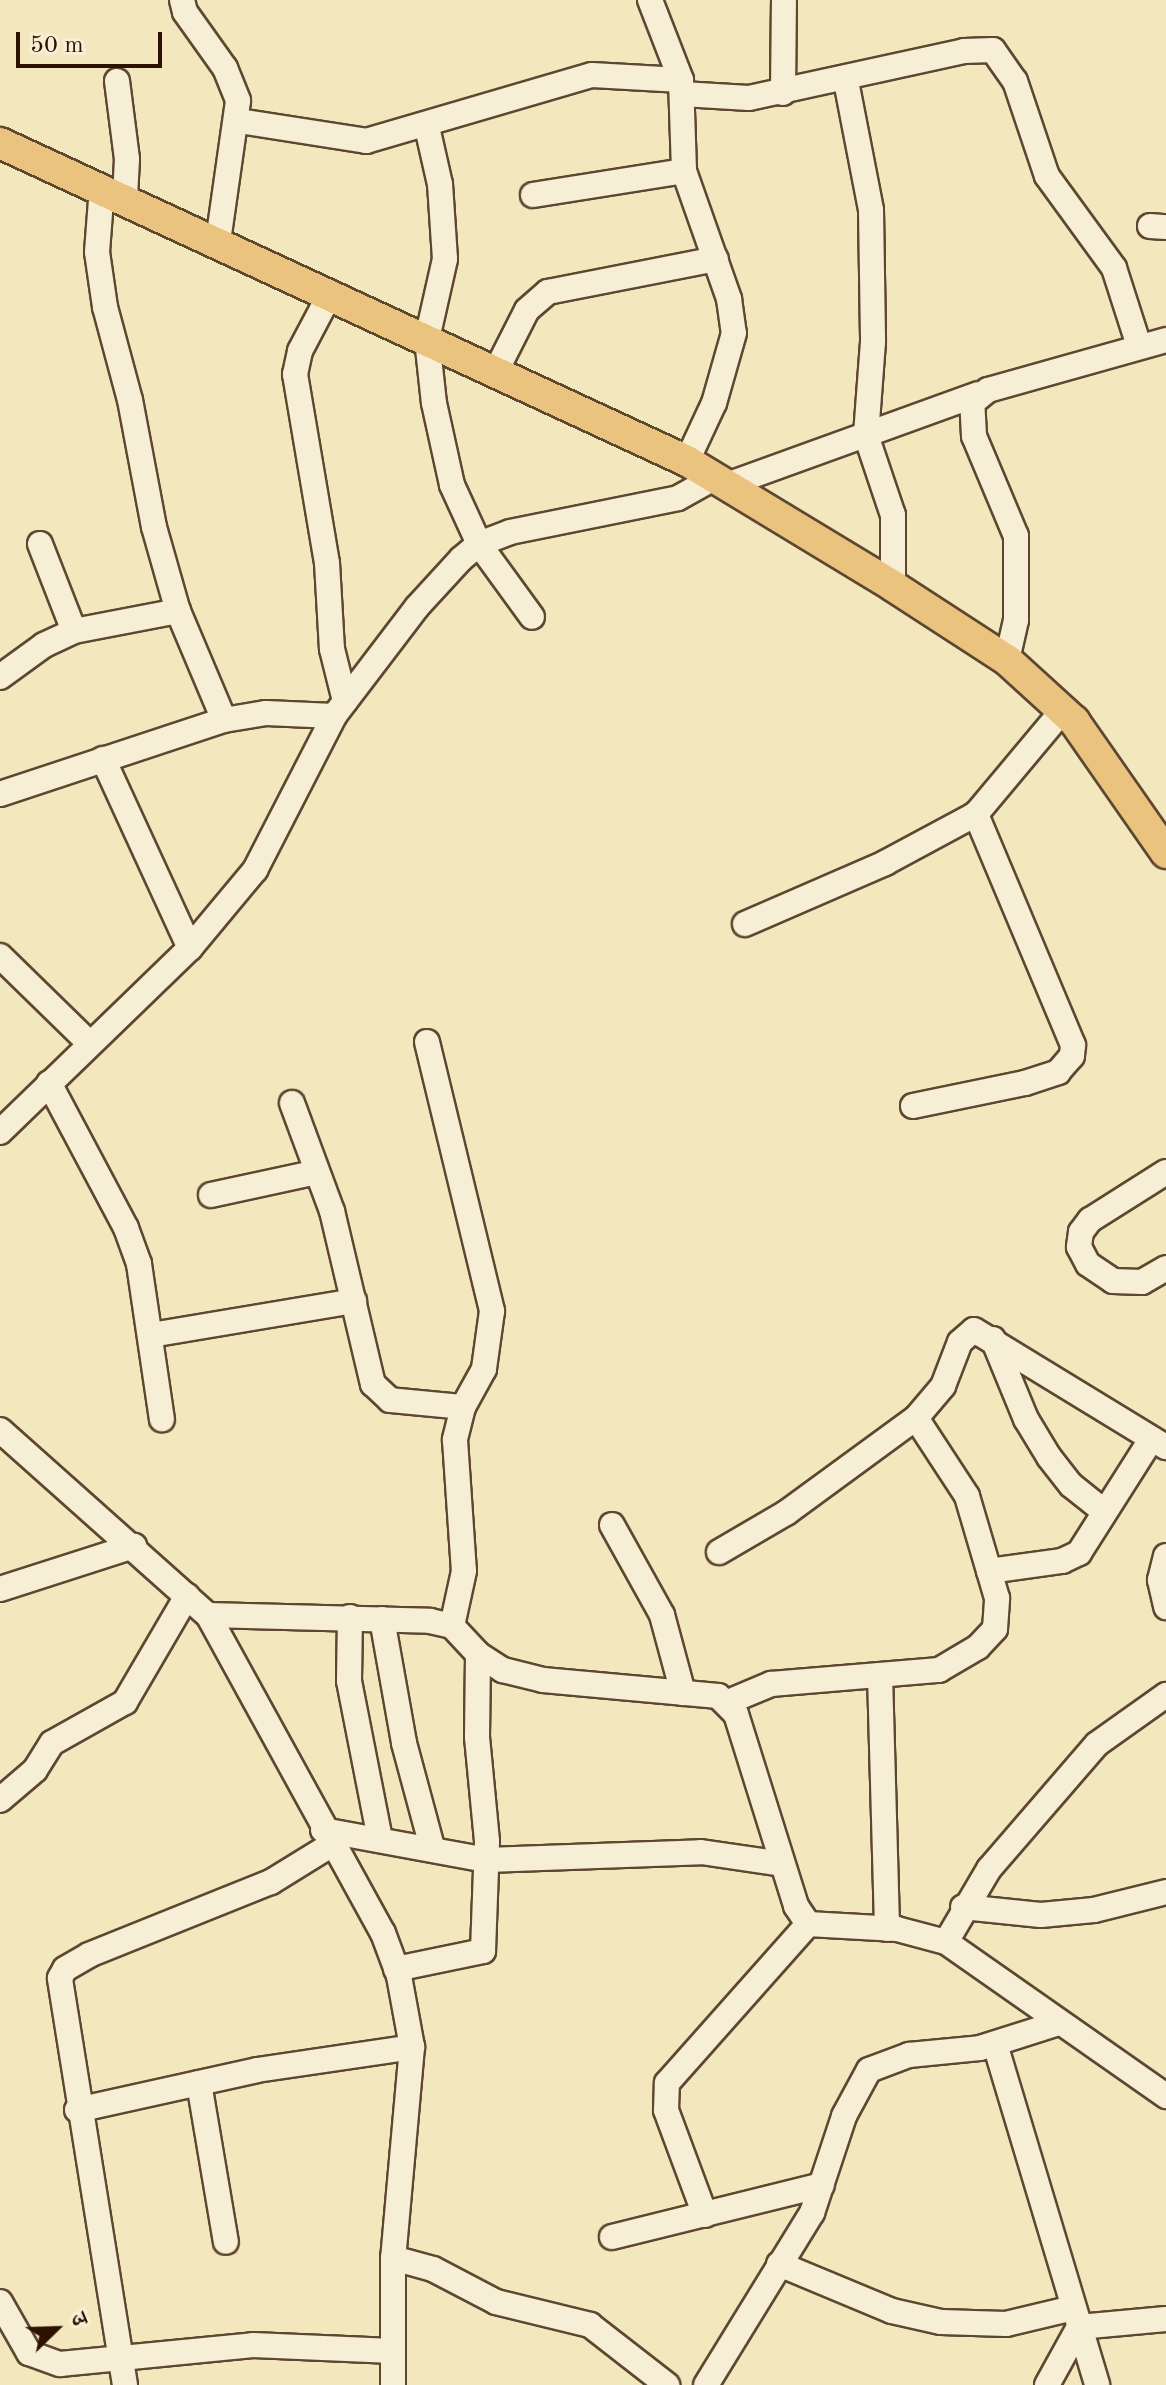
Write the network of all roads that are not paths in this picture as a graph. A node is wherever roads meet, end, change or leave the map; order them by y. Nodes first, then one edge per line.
1 (182, 0) edge
2 (650, 0) edge
3 (784, 0) edge
4 (117, 81) dead end
5 (846, 81) junction
6 (682, 87) junction
7 (783, 93) junction
8 (239, 121) junction
9 (427, 127) junction
10 (0, 143) edge
11 (684, 171) junction
12 (113, 193) junction
13 (533, 195) dead end
14 (218, 241) junction
15 (716, 259) junction
16 (330, 294) junction
17 (427, 339) junction
18 (1166, 340) edge
19 (1139, 346) junction
20 (496, 371) junction
21 (978, 394) junction
22 (866, 435) junction
23 (687, 461) junction
24 (721, 481) junction
25 (40, 544) dead end
26 (479, 544) junction
27 (893, 586) junction
28 (178, 611) junction
29 (532, 617) dead end
30 (74, 631) junction
31 (1007, 660) junction
32 (0, 677) edge
33 (340, 708) junction
34 (1063, 710) junction
35 (224, 720) junction
36 (103, 759) junction
37 (0, 794) edge
38 (976, 814) junction
39 (1166, 853) edge
40 (745, 924) dead end
41 (190, 948) junction
42 (0, 956) edge
43 (427, 1042) dead end
44 (89, 1043) junction
45 (49, 1083) junction
46 (292, 1103) dead end
47 (913, 1106) dead end
48 (0, 1132) edge
49 (317, 1172) junction
50 (1166, 1172) edge
51 (211, 1195) dead end
52 (1166, 1268) edge
53 (354, 1301) junction
54 (151, 1335) junction
55 (993, 1339) junction
56 (463, 1407) junction
57 (916, 1418) junction
58 (162, 1419) dead end
59 (0, 1430) edge
60 (1158, 1444) edge
61 (1105, 1512) junction
62 (612, 1525) dead end
63 (134, 1546) junction
64 (719, 1552) dead end
65 (1166, 1556) edge
66 (989, 1571) junction
67 (0, 1589) edge
68 (187, 1596) junction
69 (1166, 1607) edge
70 (208, 1615) junction
71 (350, 1617) junction
72 (382, 1619) junction
73 (452, 1626) junction
74 (478, 1654) junction
75 (880, 1675) junction
76 (683, 1693) junction
77 (1166, 1695) edge
78 (728, 1702) junction
79 (0, 1800) edge
80 (327, 1838) junction
81 (380, 1839) junction
82 (432, 1847) junction
83 (487, 1860) junction
84 (782, 1864) junction
85 (1166, 1892) edge
86 (963, 1907) junction
87 (808, 1924) junction
88 (887, 1929) junction
89 (946, 1942) junction
90 (396, 1969) junction
91 (1059, 2023) junction
92 (995, 2044) junction
93 (412, 2047) junction
94 (199, 2083) junction
95 (1165, 2094) edge
96 (77, 2110) junction
97 (822, 2185) junction
98 (705, 2215) junction
99 (612, 2237) dead end
100 (226, 2242) dead end
101 (393, 2258) junction
102 (779, 2264) junction
103 (0, 2302) edge
104 (1076, 2318) junction
105 (1166, 2319) edge
106 (393, 2351) junction
107 (121, 2359) junction
108 (76, 2374) edge
109 (125, 2385) edge
110 (393, 2385) edge
111 (667, 2385) edge
112 (706, 2385) edge
113 (1047, 2385) edge
114 (1097, 2385) edge

1 - 8 street
2 - 6 street
3 - 7 street
4 - 12 street
5 - 7 street
5 - 19 street
5 - 22 street
6 - 7 street
6 - 9 street
6 - 11 street
8 - 9 street
8 - 14 street
9 - 17 street
10 - 12 main road
11 - 13 street
11 - 15 street
12 - 14 main road
12 - 28 street
14 - 16 main road
15 - 20 street
15 - 23 street
16 - 17 main road
16 - 33 street
17 - 20 main road
17 - 26 street
18 - 19 street
19 - 21 street
20 - 23 main road
21 - 22 street
21 - 31 street
22 - 24 street
22 - 27 street
23 - 24 main road
24 - 26 street
24 - 27 main road
25 - 30 street
26 - 29 street
26 - 33 street
27 - 31 main road
28 - 30 street
28 - 35 street
30 - 32 street
31 - 34 main road
33 - 35 street
33 - 41 street
34 - 38 street
34 - 39 main road
35 - 36 street
36 - 37 street
36 - 41 street
38 - 40 street
38 - 47 street
41 - 44 street
42 - 44 street
43 - 56 street
44 - 45 street
45 - 48 street
45 - 54 street
46 - 49 street
49 - 51 street
49 - 53 street
50 - 52 street
53 - 54 street
53 - 56 street
54 - 58 street
55 - 57 street
55 - 60 street
55 - 61 street
56 - 73 street
57 - 64 street
57 - 66 street
59 - 63 street
60 - 61 street
61 - 66 street
62 - 76 street
63 - 67 street
63 - 68 street
65 - 69 street
66 - 75 street
68 - 70 street
68 - 79 street
70 - 71 street
70 - 80 street
71 - 72 street
71 - 81 street
72 - 73 street
72 - 82 street
73 - 74 street
74 - 76 street
74 - 83 street
75 - 78 street
75 - 88 street
76 - 78 street
77 - 86 street
78 - 84 street
80 - 81 street
80 - 90 street
80 - 96 street
81 - 82 street
82 - 83 street
83 - 84 street
83 - 90 street
84 - 87 street
85 - 86 street
86 - 89 street
87 - 88 street
87 - 98 street
88 - 89 street
89 - 91 street
90 - 93 street
91 - 92 street
91 - 95 street
92 - 97 street
92 - 104 street
93 - 94 street
93 - 101 street
94 - 96 street
94 - 100 street
96 - 107 street
97 - 98 street
97 - 102 street
98 - 99 street
101 - 106 street
101 - 111 street
102 - 104 street
102 - 112 street
103 - 108 street
104 - 105 street
104 - 113 street
104 - 114 street
106 - 107 street
106 - 110 street
107 - 108 street
107 - 109 street

